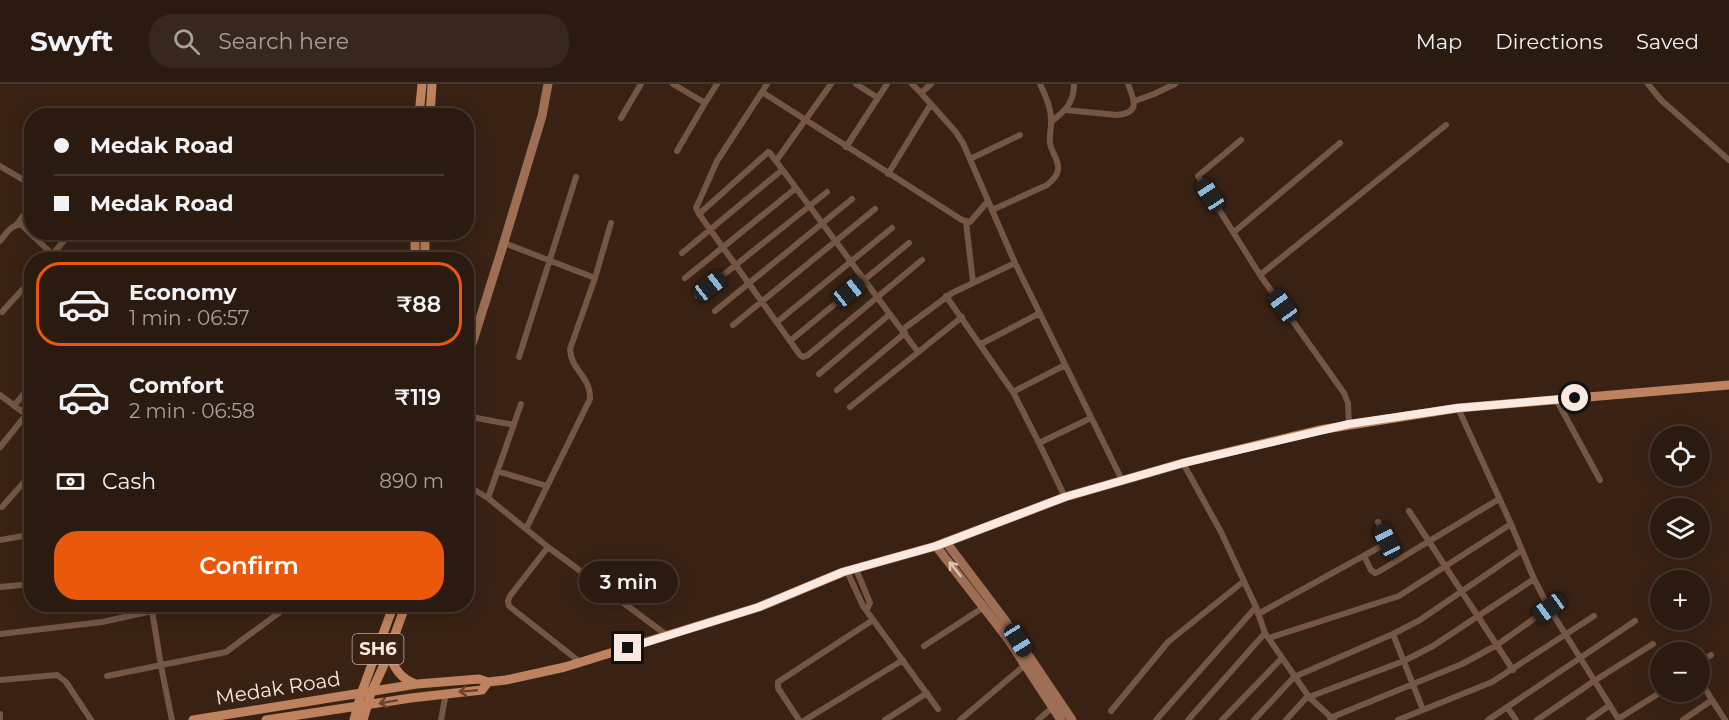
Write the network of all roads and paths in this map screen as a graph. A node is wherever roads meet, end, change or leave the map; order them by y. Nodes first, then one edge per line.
1 (422, 84) edge
2 (432, 84) edge
3 (549, 84) edge
4 (641, 84) edge
5 (673, 84) edge
6 (717, 84) edge
7 (767, 84) edge
8 (831, 84) edge
9 (856, 84) edge
10 (888, 84) edge
11 (912, 84) edge
12 (931, 84) edge
13 (1040, 84) edge
14 (1074, 84) edge
15 (1128, 84) edge
16 (1175, 84) edge
17 (1648, 84) edge
18 (762, 92) junction
19 (921, 93) junction
20 (878, 98) junction
21 (1135, 101) junction
22 (705, 103) junction
23 (931, 105) junction
24 (420, 108) edge
25 (430, 108) edge
26 (1066, 110) junction
27 (621, 118) dead end
28 (805, 120) junction
29 (1051, 122) junction
30 (1446, 126) dead end
31 (1020, 135) dead end
32 (1242, 140) dead end
33 (1340, 143) dead end
34 (846, 147) junction
35 (677, 152) dead end
36 (970, 159) junction
37 (1729, 160) edge
38 (776, 161) junction
39 (0, 166) edge
40 (783, 170) junction
41 (888, 174) junction
42 (576, 177) dead end
43 (24, 180) edge
44 (796, 188) junction
45 (827, 192) dead end
46 (852, 199) dead end
47 (988, 201) junction
48 (810, 207) junction
49 (875, 209) dead end
50 (992, 210) junction
51 (699, 214) junction
52 (24, 215) edge
53 (966, 222) junction
54 (611, 223) dead end
55 (823, 223) junction
56 (17, 224) junction
57 (24, 227) edge
58 (892, 228) dead end
59 (710, 230) junction
60 (1234, 232) junction
61 (36, 240) edge
62 (0, 241) edge
63 (836, 241) junction
64 (504, 243) junction
65 (909, 243) dead end
66 (723, 247) junction
67 (47, 252) edge
68 (682, 253) dead end
69 (922, 260) dead end
70 (550, 261) junction
71 (851, 262) junction
72 (1015, 263) junction
73 (736, 266) junction
74 (1260, 275) junction
75 (595, 278) junction
76 (685, 278) dead end
77 (864, 279) junction
78 (973, 282) junction
79 (749, 283) junction
80 (24, 288) edge
81 (697, 296) dead end
82 (946, 296) junction
83 (878, 297) junction
84 (762, 302) junction
85 (715, 311) dead end
86 (2, 312) dead end
87 (1040, 313) junction
88 (890, 314) junction
89 (962, 317) junction
90 (777, 322) junction
91 (733, 325) dead end
92 (903, 332) junction
93 (474, 338) edge
94 (790, 340) junction
95 (981, 344) junction
96 (918, 352) junction
97 (519, 357) dead end
98 (1065, 365) junction
99 (819, 374) dead end
100 (1729, 385) edge
101 (837, 390) dead end
102 (1013, 392) junction
103 (24, 394) edge
104 (0, 395) edge
105 (1556, 399) junction
106 (521, 404) dead end
107 (14, 406) junction
108 (850, 407) dead end
109 (1458, 408) junction
110 (24, 414) edge
111 (474, 418) edge
112 (1091, 418) junction
113 (24, 421) edge
114 (1349, 424) junction
115 (514, 425) junction
116 (1040, 443) junction
117 (0, 447) edge
118 (1183, 463) junction
119 (497, 471) junction
120 (1122, 480) junction
121 (1600, 480) dead end
122 (24, 482) edge
123 (547, 486) junction
124 (474, 490) edge
125 (1065, 497) junction
126 (488, 498) junction
127 (1499, 499) junction
128 (2, 507) dead end
129 (1409, 511) dead end
130 (1378, 522) dead end
131 (1511, 524) junction
132 (526, 529) junction
133 (24, 535) edge
134 (0, 540) edge
135 (1428, 541) junction
136 (941, 544) junction
137 (548, 547) junction
138 (1522, 550) junction
139 (1364, 556) junction
140 (1445, 567) junction
141 (852, 570) junction
142 (1534, 579) junction
143 (1244, 581) junction
144 (24, 585) edge
145 (0, 587) edge
146 (1462, 592) junction
147 (984, 607) junction
148 (1549, 608) junction
149 (1257, 611) junction
150 (138, 612) edge
151 (153, 612) edge
152 (280, 612) edge
153 (391, 612) edge
154 (403, 612) edge
155 (1594, 616) dead end
156 (1478, 617) junction
157 (873, 620) junction
158 (1635, 621) dead end
159 (0, 634) edge
160 (1393, 634) junction
161 (1567, 635) junction
162 (668, 636) junction
163 (1267, 636) junction
164 (1497, 645) junction
165 (924, 646) dead end
166 (1650, 646) edge
167 (388, 654) junction
168 (1580, 657) junction
169 (1282, 658) junction
170 (903, 660) junction
171 (1404, 661) junction
172 (580, 663) junction
173 (1026, 665) junction
174 (161, 666) junction
175 (1513, 670) junction
176 (107, 676) dead end
177 (1294, 677) junction
178 (0, 680) edge
179 (1594, 681) junction
180 (488, 682) junction
181 (417, 684) junction
182 (1414, 685) junction
183 (366, 693) junction
184 (446, 693) junction
185 (927, 693) junction
186 (1309, 697) junction
187 (1710, 697) edge
188 (1650, 699) edge
189 (1712, 700) junction
190 (1610, 705) junction
191 (362, 706) junction
192 (1053, 707) junction
193 (1507, 707) junction
194 (938, 709) dead end
195 (1423, 710) junction
196 (1111, 711) dead end
197 (0, 714) edge
198 (1330, 717) edge
199 (1618, 719) edge
200 (0, 720) edge
201 (91, 720) edge
202 (172, 720) edge
203 (193, 720) edge
204 (267, 720) edge
205 (354, 720) edge
206 (363, 720) edge
207 (441, 720) edge
208 (798, 720) edge
209 (805, 720) edge
210 (885, 720) edge
211 (960, 720) edge
212 (1038, 720) edge
213 (1061, 720) edge
214 (1072, 720) edge
215 (1156, 720) edge
216 (1188, 720) edge
217 (1222, 720) edge
218 (1254, 720) edge
219 (1286, 720) edge
220 (1321, 720) edge
221 (1398, 720) edge
222 (1488, 720) edge
223 (1516, 720) edge
224 (1538, 720) edge
225 (1588, 720) edge
226 (1683, 720) edge
227 (1725, 720) edge

1 - 24 main road
2 - 25 main road
3 - 64 street
4 - 27 street
5 - 22 street
6 - 22 street
7 - 18 street
8 - 28 street
9 - 20 street
10 - 20 street
11 - 19 street
12 - 19 street
13 - 29 street
14 - 26 street
15 - 21 street
16 - 21 street
17 - 37 street
18 - 28 street
18 - 51 street
19 - 23 street
20 - 34 street
21 - 26 street
22 - 35 street
23 - 36 street
23 - 41 street
26 - 29 street
28 - 34 street
28 - 38 street
29 - 50 street
30 - 74 street
31 - 36 street
32 - 60 street
33 - 60 street
34 - 41 street
36 - 47 street
38 - 40 street
38 - 51 street
39 - 43 street
40 - 44 street
40 - 59 street
41 - 53 street
42 - 70 street
44 - 48 street
44 - 66 street
45 - 48 street
46 - 55 street
47 - 50 street
47 - 53 street
48 - 55 street
48 - 73 street
49 - 63 street
50 - 72 street
51 - 59 street
52 - 56 street
53 - 78 street
54 - 75 street
55 - 63 street
55 - 79 street
56 - 57 street
56 - 62 street
58 - 71 street
59 - 66 street
59 - 68 street
60 - 74 street
61 - 67 street
63 - 71 street
63 - 84 street
64 - 70 street
64 - 93 street
65 - 77 street
66 - 73 street
66 - 76 street
69 - 83 street
70 - 75 street
70 - 97 street
71 - 77 street
71 - 90 street
72 - 78 street
72 - 87 street
73 - 79 street
73 - 81 street
74 - 114 street
75 - 123 street
77 - 83 street
77 - 94 street
78 - 82 street
79 - 84 street
79 - 85 street
80 - 86 street
82 - 89 street
82 - 92 street
83 - 88 street
83 - 94 street
84 - 90 street
84 - 91 street
87 - 95 street
87 - 98 street
88 - 92 street
88 - 99 street
89 - 95 street
89 - 96 street
90 - 94 street
92 - 96 street
92 - 101 street
95 - 102 street
96 - 108 street
98 - 102 street
98 - 112 street
100 - 105 main road, Medak Road
102 - 116 street
103 - 107 street
104 - 107 street
105 - 109 main road, Medak Road
105 - 121 street
106 - 115 street
107 - 110 street
109 - 114 main road, Medak Road
109 - 127 street
111 - 115 street
112 - 116 street
112 - 120 street
113 - 117 street
114 - 118 main road, Medak Road
115 - 119 street
116 - 125 street
118 - 120 main road, Medak Road
118 - 143 street
119 - 123 street
119 - 126 street
120 - 125 main road, Medak Road
122 - 128 street
123 - 132 street
124 - 126 street
125 - 136 main road, Medak Road
126 - 132 street
127 - 131 street
127 - 135 street
129 - 135 street
130 - 139 street
131 - 138 street
131 - 140 street
132 - 137 street
133 - 134 street
135 - 139 street
135 - 140 street
136 - 141 main road, Medak Road
147 -> 136 street
136 - 214 street
137 - 162 street
137 - 172 street
138 - 142 street
138 - 146 street
139 - 149 street
140 - 146 street
140 - 163 street
141 - 157 street
141 - 162 main road, Medak Road
142 - 148 street
142 - 156 street
143 - 149 street
143 - 196 street
144 - 145 street
146 - 156 street
146 - 160 street
147 - 165 street
147 - 173 street
148 - 161 street
148 - 164 street
149 - 163 street
149 - 215 street
150 - 159 street
151 - 174 street
152 - 174 street
153 - 183 main road, SH6
154 - 167 main road, SH6
155 - 161 street
156 - 164 street
156 - 171 street
157 - 170 street
157 - 208 street
158 - 168 street
160 - 171 street
160 - 177 street
161 - 168 street
161 - 175 street
162 - 172 main road, Medak Road
163 - 169 street
163 - 216 street
164 - 175 street
164 - 182 street
166 - 179 street
167 - 181 main road
167 - 183 main road, SH6
168 - 179 street
168 - 193 street
169 - 177 street
169 - 217 street
170 - 185 street
170 - 209 street
171 - 182 street
171 - 186 street
172 - 180 main road, Medak Road
173 - 192 street
173 - 211 street
174 - 176 street
174 - 202 street
175 - 195 street
177 - 186 street
177 - 218 street
178 - 201 street
179 - 190 street
179 - 224 street
180 - 181 main road, Medak Road
180 -> 184 main road
181 - 183 main road, Medak Road
182 - 195 street
182 - 198 street
183 - 191 main road
183 - 203 main road, Medak Road
184 -> 191 main road
184 - 207 street
185 - 194 street
185 - 210 street
186 - 198 street
186 - 219 street
187 - 189 street
188 - 199 street
189 - 226 street
189 - 227 street
190 - 199 street
190 - 225 street
191 - 204 main road
191 - 205 main road
191 - 206 main road
192 - 212 street
192 - 213 street
193 - 222 street
193 - 223 street
195 - 221 street
197 - 200 street
198 - 220 street

